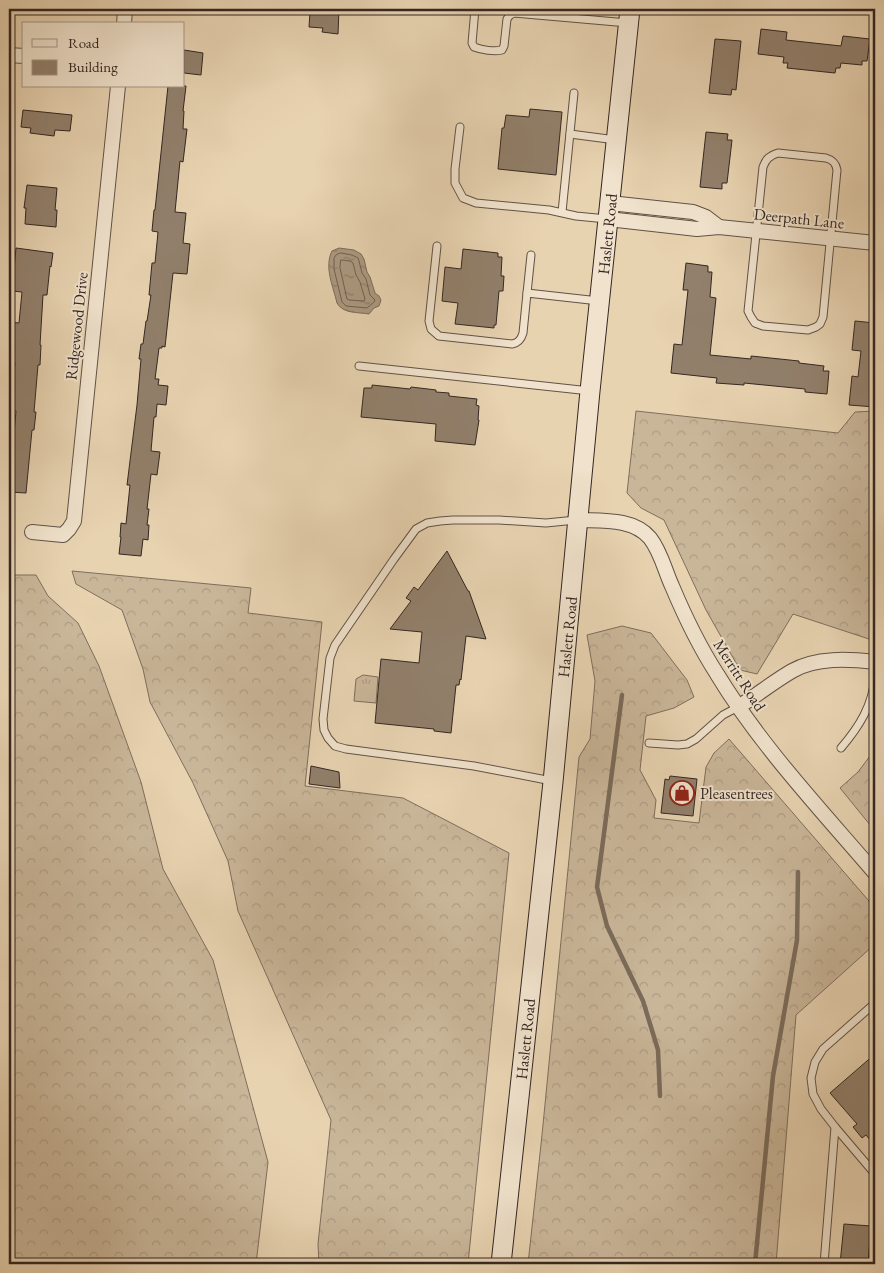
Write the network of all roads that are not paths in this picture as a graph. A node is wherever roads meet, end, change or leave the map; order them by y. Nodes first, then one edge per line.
1 (125, 9) edge
2 (475, 9) edge
3 (629, 16) edge
4 (124, 22) edge
5 (9, 55) edge
6 (22, 56) edge
7 (118, 88) edge
8 (574, 92) dead end
9 (460, 126) dead end
10 (570, 134) junction
11 (616, 140) junction
12 (609, 211) junction
13 (562, 212) junction
14 (756, 231) junction
15 (830, 238) junction
16 (875, 244) edge
17 (438, 246) dead end
18 (531, 255) dead end
19 (527, 293) junction
20 (600, 301) junction
21 (359, 366) dead end
22 (590, 391) junction
23 (578, 520) junction
24 (32, 532) dead end
25 (875, 662) edge
26 (875, 676) edge
27 (738, 707) junction
28 (649, 743) dead end
29 (841, 748) dead end
30 (553, 782) junction
31 (875, 873) edge
32 (875, 1003) edge
33 (835, 1127) junction
34 (875, 1174) edge
35 (501, 1264) edge
36 (824, 1264) edge

1 - 4 street
2 - 3 lane
3 - 11 main road, Haslett Road
5 - 6 street
7 - 24 street, Ridgewood Drive
8 - 10 lane
9 - 13 lane
10 - 11 lane
10 - 13 lane
11 - 12 main road, Haslett Road
12 - 13 lane
12 - 14 street, Deerpath Lane
12 - 20 main road, Haslett Road
14 - 15 street, Deerpath Lane
14 - 15 lane
14 - 15 lane
15 - 16 street, Deerpath Lane
17 - 19 lane
18 - 19 lane
19 - 20 lane
20 - 22 main road, Haslett Road
21 - 22 lane
22 - 23 main road, Haslett Road
23 - 27 street, Merritt Road
23 - 30 main road, Haslett Road
23 - 30 lane
25 - 27 street
26 - 29 lane
27 - 28 lane
27 - 31 street, Merritt Road
30 - 35 main road, Haslett Road
32 - 33 lane
33 - 34 lane
33 - 36 lane

